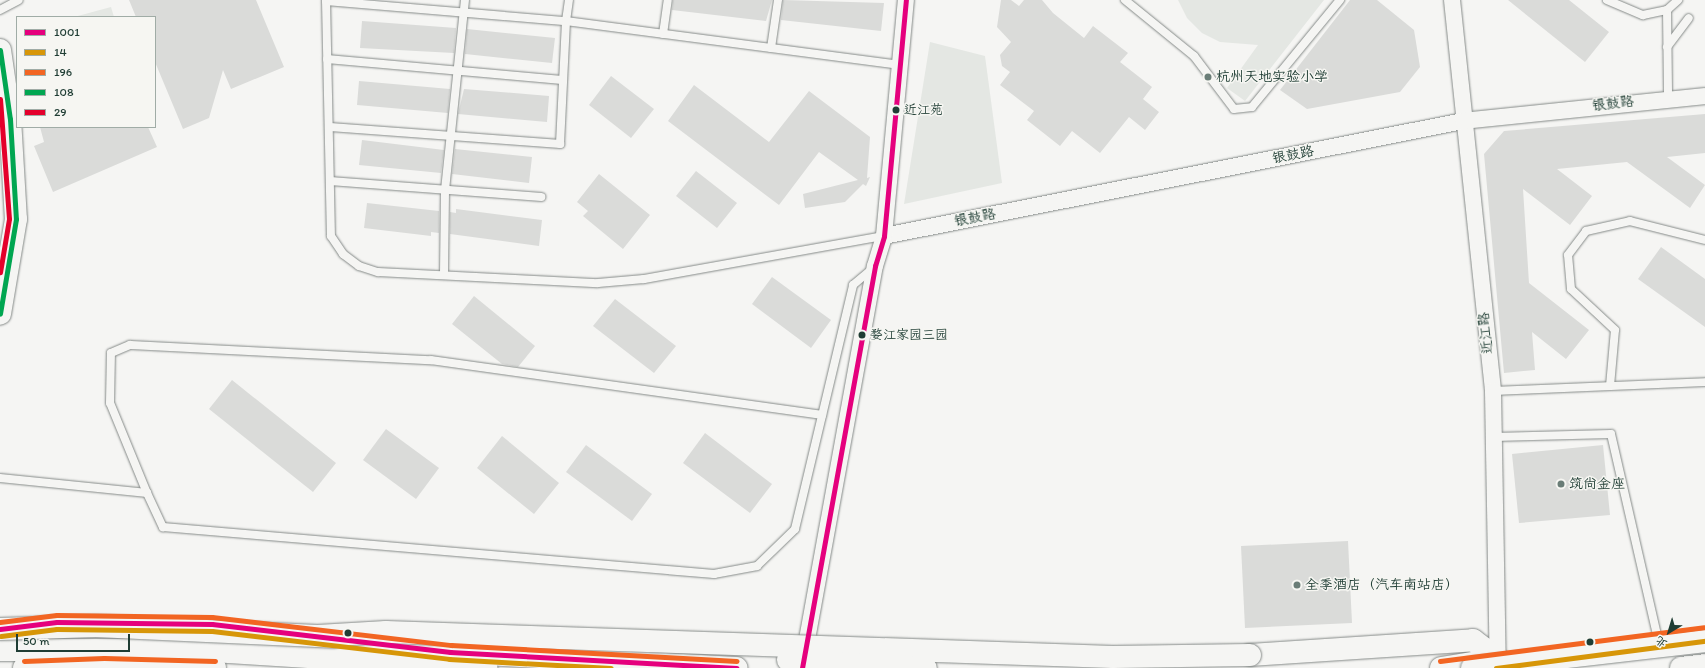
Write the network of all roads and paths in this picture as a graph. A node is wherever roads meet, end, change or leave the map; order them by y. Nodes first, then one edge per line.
1 (19, 0) edge
2 (326, 0) edge
3 (465, 0) edge
4 (569, 0) edge
5 (668, 0) edge
6 (778, 0) edge
7 (906, 0) edge
8 (1125, 0) edge
9 (1340, 0) edge
10 (1452, 0) edge
11 (1607, 0) edge
12 (1678, 0) edge
13 (0, 10) edge
14 (1667, 10) junction
15 (464, 11) junction
16 (1689, 18) dead end
17 (566, 21) junction
18 (663, 34) junction
19 (1667, 47) junction
20 (771, 48) junction
21 (0, 50) edge
22 (327, 59) junction
23 (900, 65) junction
24 (457, 70) junction
25 (562, 80) junction
26 (1705, 96) edge
27 (1668, 97) junction
28 (1463, 121) junction
29 (330, 127) junction
30 (450, 136) junction
31 (330, 181) junction
32 (445, 190) junction
33 (541, 197) dead end
34 (884, 236) junction
35 (1705, 240) edge
36 (875, 266) junction
37 (444, 273) junction
38 (0, 314) edge
39 (1705, 382) edge
40 (1610, 386) junction
41 (1493, 391) junction
42 (822, 415) junction
43 (1494, 437) junction
44 (0, 478) edge
45 (147, 493) junction
46 (0, 629) edge
47 (1705, 634) edge
48 (315, 636) junction
49 (1658, 640) junction
50 (1705, 641) edge
51 (0, 650) edge
52 (1498, 664) edge
53 (1705, 665) edge
54 (451, 667) edge
55 (24, 668) edge
56 (215, 668) edge
57 (486, 668) edge
58 (738, 668) edge
59 (802, 668) edge
60 (926, 668) edge
61 (1441, 668) edge
62 (1472, 668) edge
63 (1681, 668) edge

1 - 13 lane
2 - 15 lane
2 - 22 lane
3 - 15 lane
4 - 17 lane
5 - 18 lane
6 - 20 lane
7 - 23 street
8 - 9 lane
10 - 28 street, 近江路
11 - 14 lane
12 - 14 lane
14 - 19 lane
15 - 17 lane
15 - 24 lane
16 - 19 lane
17 - 18 lane
17 - 25 lane
18 - 20 lane
19 - 27 lane
20 - 23 lane
21 - 38 main road
22 - 24 lane
22 - 29 lane
23 - 34 street
24 - 25 lane
24 - 30 lane
25 - 30 lane
26 - 27 street, 银鼓路
27 - 28 street, 银鼓路
28 - 34 street, 银鼓路
28 - 41 street, 近江路
29 - 30 lane
29 - 31 lane
30 - 32 lane
31 - 32 lane
31 - 37 lane
32 - 33 lane
32 - 37 lane
34 - 36 street
34 - 37 lane
35 - 40 lane
36 - 42 lane
36 - 59 street
39 - 40 lane
40 - 41 lane
41 - 43 street, 近江路
42 - 45 lane
42 - 45 lane
43 - 49 lane
43 - 52 street, 近江路
44 - 45 lane
46 - 48 main road, bridge
47 - 49 main road
48 - 52 main road, bridge
48 - 58 main road
48 - 60 main road, bridge
49 - 52 main road
50 - 62 main road, bridge
51 - 54 main road
52 - 61 main road
53 - 63 main road
54 - 57 main road
55 - 56 main road

